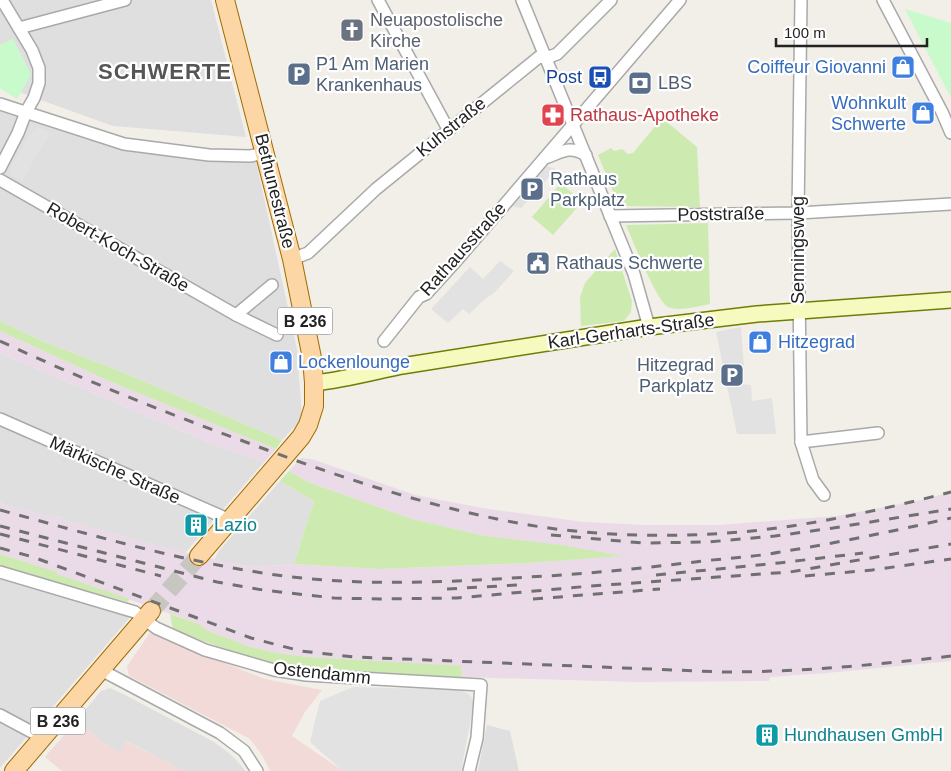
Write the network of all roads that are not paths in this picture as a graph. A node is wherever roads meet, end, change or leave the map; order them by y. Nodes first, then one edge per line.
1 (2, 0) edge
2 (124, 0) edge
3 (226, 0) edge
4 (378, 0) edge
5 (522, 0) edge
6 (611, 0) edge
7 (680, 0) edge
8 (801, 0) edge
9 (883, 0) edge
10 (19, 28) junction
11 (546, 58) junction
12 (0, 104) edge
13 (947, 111) edge
14 (26, 112) junction
15 (573, 123) junction
16 (448, 129) junction
17 (951, 134) edge
18 (266, 153) junction
19 (586, 155) junction
20 (544, 159) junction
21 (0, 168) edge
22 (0, 180) edge
23 (951, 204) edge
24 (798, 213) junction
25 (610, 216) junction
26 (292, 259) junction
27 (272, 285) dead end
28 (951, 300) edge
29 (799, 312) junction
30 (236, 315) junction
31 (650, 327) junction
32 (277, 336) dead end
33 (384, 341) dead end
34 (314, 383) junction
35 (0, 419) edge
36 (878, 433) dead end
37 (801, 442) junction
38 (824, 495) dead end
39 (230, 520) junction
40 (199, 556) tunnel mouth
41 (0, 572) edge
42 (148, 615) junction
43 (101, 670) junction
44 (0, 715) edge
45 (43, 738) junction
46 (14, 771) edge
47 (257, 771) edge
48 (470, 771) edge

1 - 10 street
2 - 10 street
3 - 18 main road, Bethunestraße / B 236
4 - 16 street
5 - 11 street
6 - 11 street, Kuhstraße
7 - 15 street, Rathausstraße
8 - 24 street, Senningsweg
9 - 13 street
10 - 14 street
11 - 15 street
11 - 16 street, Kuhstraße
12 - 14 street
13 - 17 street
14 - 18 street
14 - 21 street
15 - 19 street
15 - 20 street, Rathausstraße
16 - 26 street, Kuhstraße
18 - 26 main road, Bethunestraße / B 236
19 - 20 street, Rathausstraße
19 - 25 street
20 - 33 street, Rathausstraße
22 - 30 street, Robert-Koch-Straße
23 - 24 street, Poststraße
24 - 25 street, Poststraße
24 - 29 street, Senningsweg
25 - 31 street
26 - 34 main road, Bethunestraße / B 236
27 - 30 street
28 - 29 main road, Karl-Gerharts-Straße
29 - 31 main road, Karl-Gerharts-Straße
29 - 37 street, Senningsweg
30 - 32 street, Robert-Koch-Straße
31 - 34 main road, Karl-Gerharts-Straße
34 - 39 main road, B 236
35 - 39 street, Märkische Straße
36 - 37 street
37 - 38 street, Senningsweg
39 - 40 main road, B 236
41 - 42 street, Ostendamm
42 - 43 main road, B 236
42 - 48 street, Ostendamm
43 - 45 main road, B 236
43 - 47 street
44 - 45 street
45 - 46 main road, B 236

